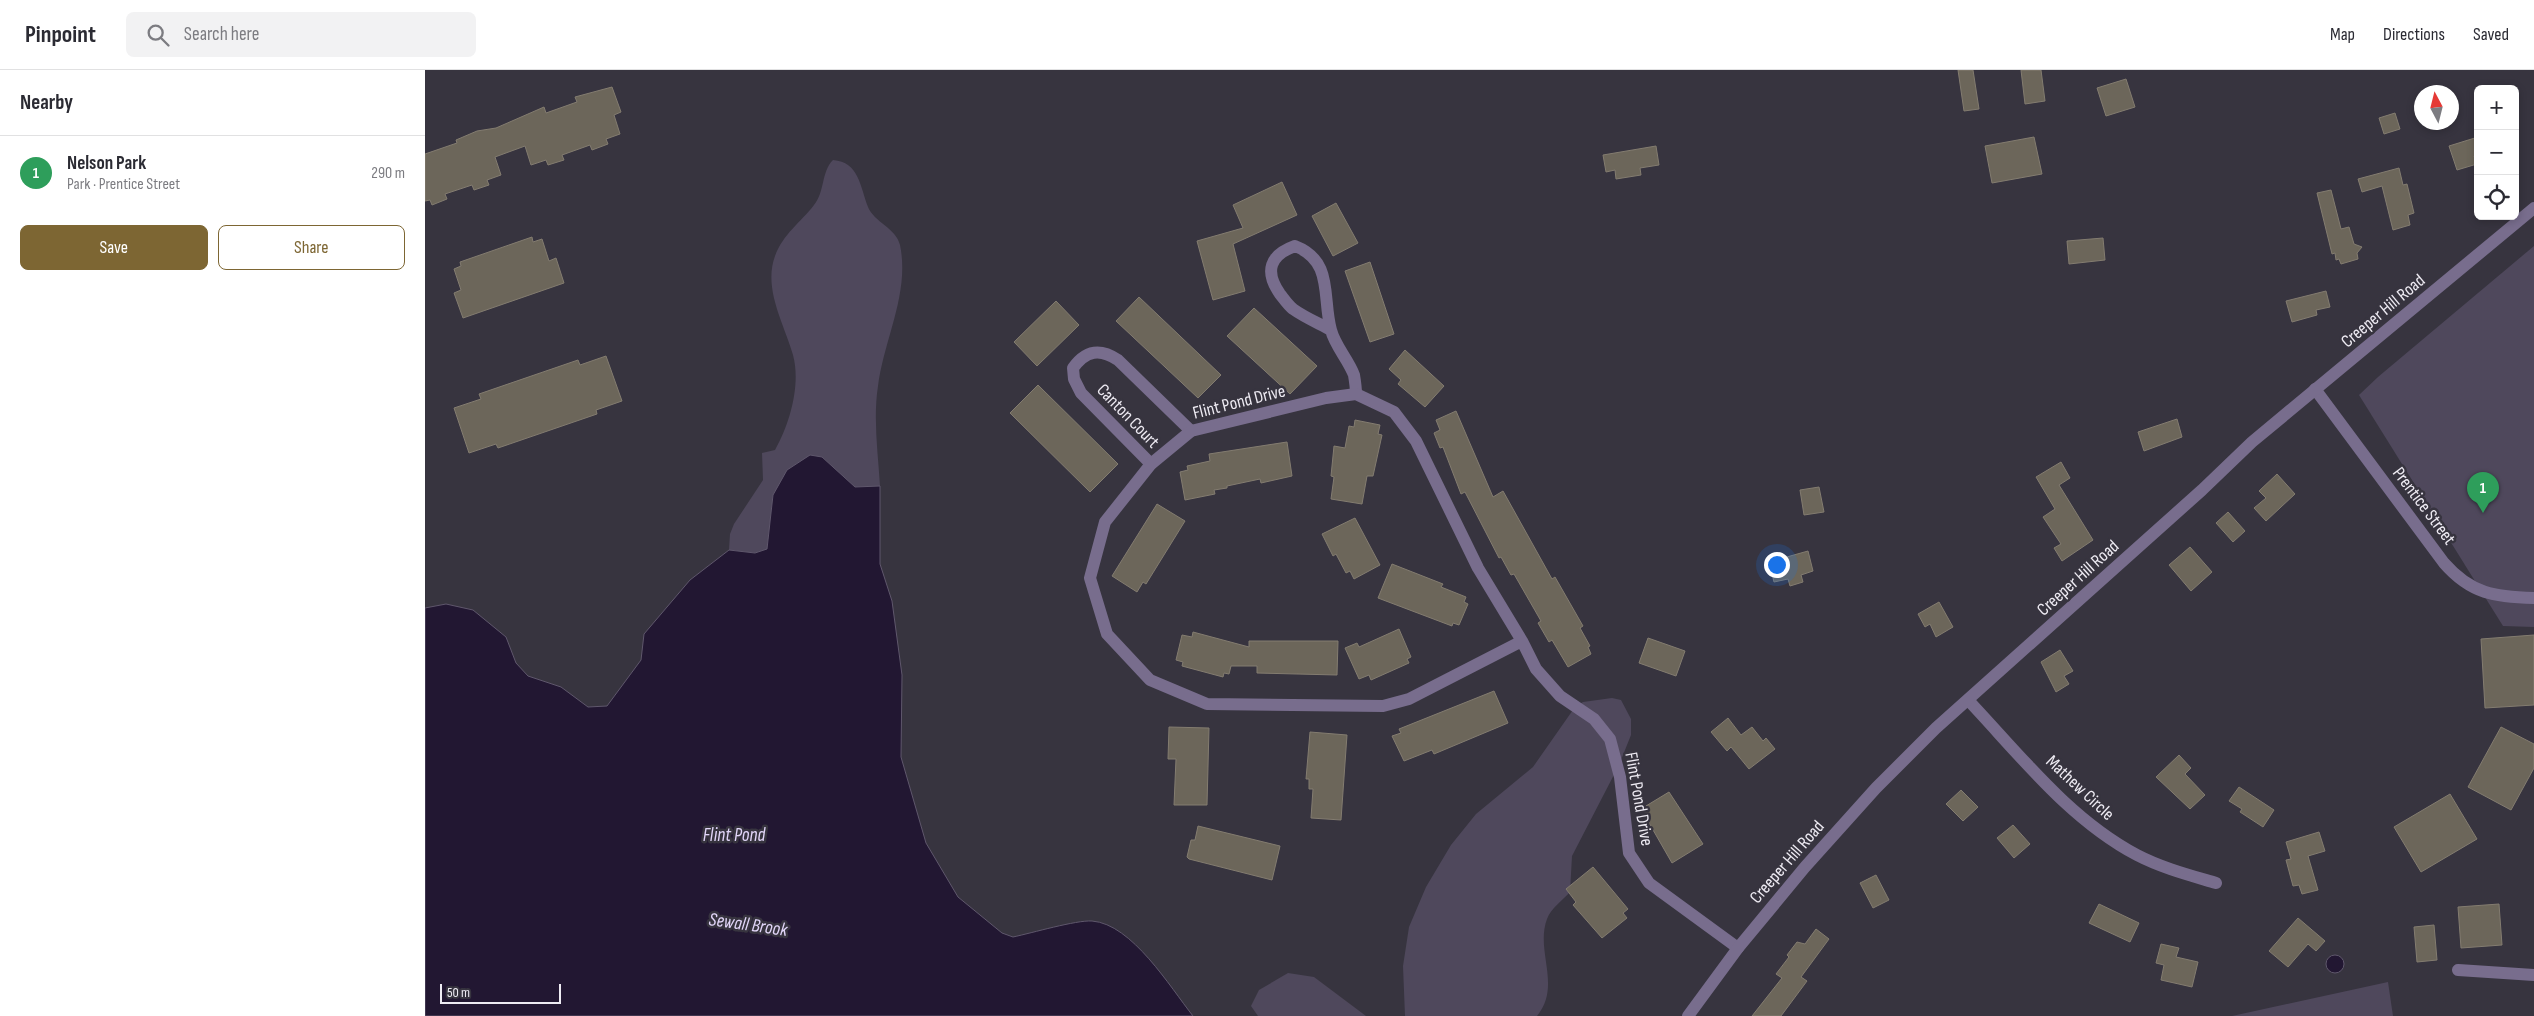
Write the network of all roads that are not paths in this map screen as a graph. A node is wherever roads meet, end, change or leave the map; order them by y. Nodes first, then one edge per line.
1 (2534, 208) edge
2 (1331, 330) junction
3 (2315, 389) junction
4 (1357, 394) junction
5 (1191, 431) junction
6 (1151, 464) junction
7 (2534, 598) edge
8 (1522, 641) junction
9 (1968, 700) junction
10 (2216, 883) dead end
11 (1738, 948) junction
12 (2458, 970) dead end
13 (2534, 975) edge
14 (1688, 1016) edge

1 - 3 street, Creeper Hill Road
2 - 2 street
2 - 4 street
3 - 7 street, Prentice Street
3 - 9 street, Creeper Hill Road
4 - 5 street, Flint Pond Drive
4 - 8 street, Flint Pond Drive
5 - 6 street, Flint Pond Drive
5 - 6 street, Canton Court
6 - 8 street, Flint Pond Drive
8 - 11 street, Flint Pond Drive
9 - 10 street, Mathew Circle
9 - 11 street, Creeper Hill Road
11 - 14 street, Creeper Hill Road
12 - 13 street

